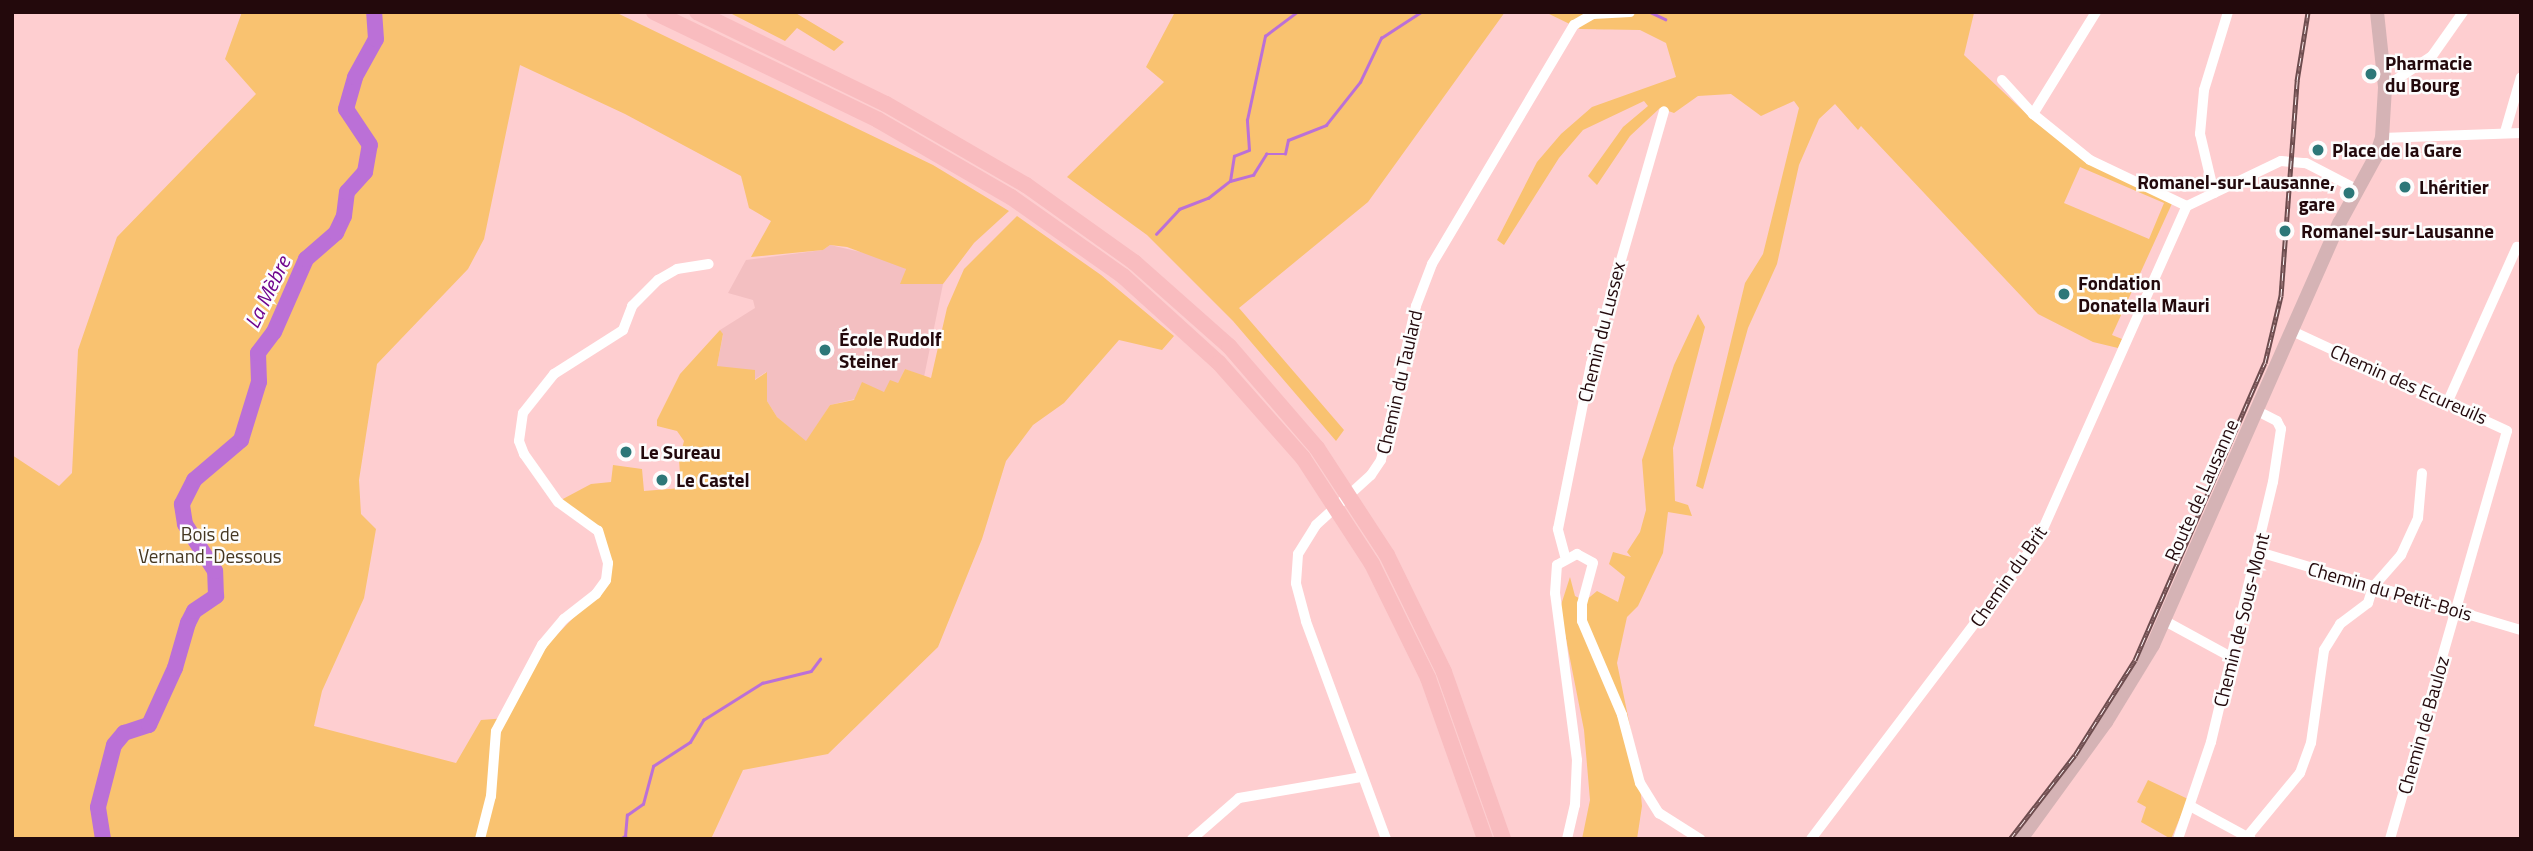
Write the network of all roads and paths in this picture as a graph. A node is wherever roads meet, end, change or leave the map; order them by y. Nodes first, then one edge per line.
1 (654, 12) edge
2 (697, 12) edge
3 (2096, 12) edge
4 (2228, 12) edge
5 (2377, 12) edge
6 (2463, 12) edge
7 (1628, 13) edge
8 (2521, 77) edge
9 (2002, 80) dead end
10 (2385, 87) junction
11 (1664, 111) dead end
12 (2033, 114) junction
13 (2505, 132) junction
14 (2521, 133) edge
15 (2382, 138) junction
16 (2358, 190) junction
17 (2214, 193) junction
18 (2187, 206) junction
19 (2517, 247) dead end
20 (709, 264) dead end
21 (2292, 331) junction
22 (2448, 401) junction
23 (2257, 411) junction
24 (2422, 473) dead end
25 (2259, 552) junction
26 (1565, 556) junction
27 (2373, 587) junction
28 (2456, 610) junction
29 (2165, 621) junction
30 (2521, 630) edge
31 (2231, 657) junction
32 (1362, 777) junction
33 (2192, 807) junction
34 (2249, 838) edge
35 (480, 839) edge
36 (1192, 839) edge
37 (1386, 839) edge
38 (1485, 839) edge
39 (1503, 839) edge
40 (1567, 839) edge
41 (1700, 839) edge
42 (1811, 839) edge
43 (2021, 839) edge
44 (2178, 839) edge
45 (2390, 839) edge

1 - 38 highway
2 - 39 highway
3 - 12 street
4 - 17 street
5 - 10 main road
6 - 10 street
7 - 32 street, Chemin du Taulard
8 - 13 street
9 - 12 street
10 - 15 main road
11 - 26 street, Chemin du Lussex
12 - 18 street
13 - 14 street
13 - 15 street
15 - 16 main road, Route de Lausanne
16 - 17 street
16 - 21 main road, Route de Lausanne
17 - 18 street
18 - 42 street, Chemin du Brit
19 - 22 street
20 - 35 street
21 - 22 street, Chemin des Ecureuils
21 - 23 main road, Route de Lausanne
22 - 28 street, Chemin des Ecureuils
23 - 25 street, Chemin de Sous-Mont
23 - 29 main road, Route de Lausanne
24 - 27 street
25 - 27 street, Chemin du Petit-Bois
25 - 31 street, Chemin de Sous-Mont
26 - 40 street, Chemin du Lussex
26 - 41 street
27 - 28 street, Chemin du Petit-Bois
27 - 34 street
28 - 30 street, Chemin du Petit-Bois
28 - 45 street, Chemin de Bauloz
29 - 31 street
29 - 43 main road, Route de Lausanne
31 - 33 street, Chemin de Sous-Mont
32 - 36 street
32 - 37 street, Chemin du Taulard
33 - 34 street
33 - 44 street, Chemin de Sous-Mont

